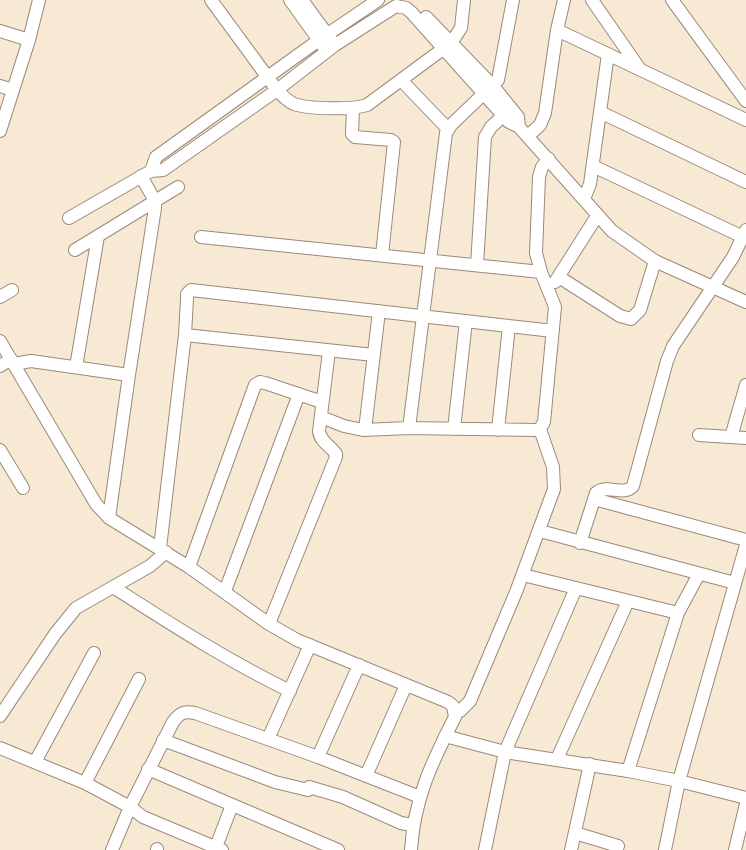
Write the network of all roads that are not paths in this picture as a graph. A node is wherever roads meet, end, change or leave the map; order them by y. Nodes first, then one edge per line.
1 (39, 0) edge
2 (211, 0) edge
3 (290, 0) edge
4 (302, 0) edge
5 (378, 0) edge
6 (464, 0) edge
7 (513, 0) edge
8 (564, 0) edge
9 (592, 0) edge
10 (672, 0) edge
11 (403, 2) edge
12 (557, 30) junction
13 (0, 31) edge
14 (323, 38) junction
15 (29, 40) junction
16 (448, 46) junction
17 (331, 49) junction
18 (608, 54) junction
19 (639, 69) junction
20 (268, 78) junction
21 (401, 80) junction
22 (0, 86) edge
23 (13, 90) junction
24 (277, 90) junction
25 (488, 90) junction
26 (746, 101) edge
27 (353, 109) junction
28 (600, 112) junction
29 (503, 116) junction
30 (746, 120) edge
31 (448, 129) junction
32 (0, 131) edge
33 (524, 132) junction
34 (549, 159) junction
35 (593, 166) junction
36 (146, 174) junction
37 (746, 182) edge
38 (178, 187) dead end
39 (584, 199) junction
40 (155, 201) junction
41 (597, 216) junction
42 (69, 218) dead end
43 (98, 236) junction
44 (201, 237) dead end
45 (743, 240) edge
46 (76, 250) dead end
47 (382, 255) junction
48 (430, 260) junction
49 (655, 261) junction
50 (477, 265) junction
51 (541, 272) junction
52 (559, 277) junction
53 (713, 287) junction
54 (12, 290) dead end
55 (550, 291) junction
56 (0, 297) edge
57 (746, 302) edge
58 (379, 311) junction
59 (423, 316) junction
60 (466, 321) junction
61 (509, 326) junction
62 (553, 331) junction
63 (185, 335) junction
64 (0, 340) edge
65 (329, 350) junction
66 (374, 355) junction
67 (12, 362) junction
68 (0, 366) edge
69 (76, 367) junction
70 (129, 375) junction
71 (746, 385) edge
72 (299, 394) junction
73 (322, 402) junction
74 (321, 417) junction
75 (409, 428) junction
76 (454, 429) junction
77 (540, 429) junction
78 (365, 430) junction
79 (498, 430) junction
80 (699, 435) dead end
81 (731, 437) junction
82 (746, 438) edge
83 (0, 450) edge
84 (23, 488) dead end
85 (594, 499) junction
86 (109, 518) junction
87 (540, 531) junction
88 (746, 540) edge
89 (580, 543) junction
90 (746, 546) edge
91 (163, 550) junction
92 (189, 567) junction
93 (699, 574) junction
94 (523, 575) junction
95 (735, 583) junction
96 (113, 587) junction
97 (576, 588) junction
98 (225, 591) junction
99 (628, 601) junction
100 (678, 614) junction
101 (269, 624) junction
102 (310, 645) junction
103 (94, 653) dead end
104 (359, 665) junction
105 (139, 679) dead end
106 (406, 685) junction
107 (290, 690) junction
108 (455, 711) junction
109 (0, 716) edge
110 (445, 736) junction
111 (163, 740) junction
112 (268, 740) junction
113 (0, 748) edge
114 (505, 752) junction
115 (318, 757) junction
116 (556, 759) junction
117 (35, 762) junction
118 (590, 764) junction
119 (148, 769) junction
120 (628, 771) junction
121 (366, 776) junction
122 (679, 781) junction
123 (85, 783) junction
124 (420, 797) junction
125 (746, 798) edge
126 (746, 804) edge
127 (232, 805) junction
128 (130, 807) junction
129 (412, 825) junction
130 (743, 830) edge
131 (575, 833) junction
132 (618, 846) dead end
133 (219, 849) edge
134 (112, 850) edge
135 (338, 850) edge
136 (411, 850) edge
137 (485, 850) edge
138 (571, 850) edge
139 (665, 850) edge
140 (735, 850) edge

1 - 15 street
2 - 20 street
3 - 14 street
4 - 14 street
5 - 14 street
6 - 16 street
7 - 25 street
8 - 12 street
9 - 19 street
10 - 26 street
11 - 16 street
11 - 17 street
12 - 18 street
12 - 33 street
13 - 15 street
14 - 17 street
14 - 20 street
15 - 23 street
16 - 21 street
16 - 25 street
17 - 24 street
18 - 19 street
18 - 28 street
19 - 30 street
20 - 24 street
20 - 36 street
21 - 27 street
21 - 31 street
22 - 23 street
23 - 32 street
24 - 27 street
24 - 36 street
25 - 29 street
25 - 31 street
25 - 33 street
27 - 47 street
28 - 35 street
28 - 37 street
29 - 33 street
29 - 50 street
31 - 48 street
33 - 34 street
34 - 39 street
34 - 51 street
35 - 39 street
35 - 45 street
36 - 40 street
36 - 42 street
38 - 40 street
39 - 41 street
40 - 43 street
40 - 70 street
41 - 49 street
41 - 52 street
43 - 46 street
43 - 69 street
44 - 47 street
45 - 53 street
47 - 48 street
48 - 50 street
48 - 59 street
49 - 52 street
49 - 53 street
50 - 51 street
51 - 55 street
52 - 55 street
53 - 57 street
53 - 85 street
54 - 56 street
55 - 62 street
58 - 59 street
58 - 63 street
58 - 66 street
59 - 60 street
59 - 75 street
60 - 61 street
60 - 76 street
61 - 62 street
61 - 79 street
62 - 77 street
63 - 65 street
63 - 91 street
64 - 67 street
65 - 66 street
65 - 73 street
66 - 78 street
67 - 68 street
67 - 69 street
67 - 86 street
69 - 70 street
70 - 86 street
71 - 81 street
72 - 73 street
72 - 92 street
72 - 98 street
73 - 74 street
74 - 78 street
74 - 101 street
75 - 76 street
75 - 78 street
76 - 79 street
77 - 79 street
77 - 87 street
80 - 81 street
81 - 82 street
83 - 84 street
85 - 88 street
85 - 89 street
86 - 91 street
87 - 89 street
87 - 94 street
89 - 93 street
90 - 95 street
91 - 92 street
91 - 96 street
92 - 98 street
93 - 95 street
93 - 100 street
94 - 97 street
94 - 108 street
95 - 122 street
96 - 107 street
96 - 109 street
97 - 99 street
97 - 114 street
98 - 101 street
99 - 100 street
99 - 116 street
100 - 120 street
101 - 102 street
102 - 104 street
102 - 107 street
103 - 117 street
104 - 106 street
104 - 115 street
105 - 123 street
106 - 108 street
106 - 121 street
107 - 112 street
108 - 110 street
110 - 114 street
110 - 124 street
111 - 112 street
111 - 119 street
111 - 129 street
112 - 115 street
113 - 117 street
114 - 116 street
114 - 137 street
115 - 121 street
116 - 118 street
117 - 123 street
118 - 120 street
118 - 131 street
119 - 127 street
119 - 128 street
120 - 122 street
121 - 124 street
122 - 125 street
122 - 139 street
123 - 128 street
124 - 129 street
126 - 130 street
127 - 133 street
127 - 135 street
128 - 133 street
128 - 134 street
129 - 136 street
130 - 140 street
131 - 132 street
131 - 138 street

